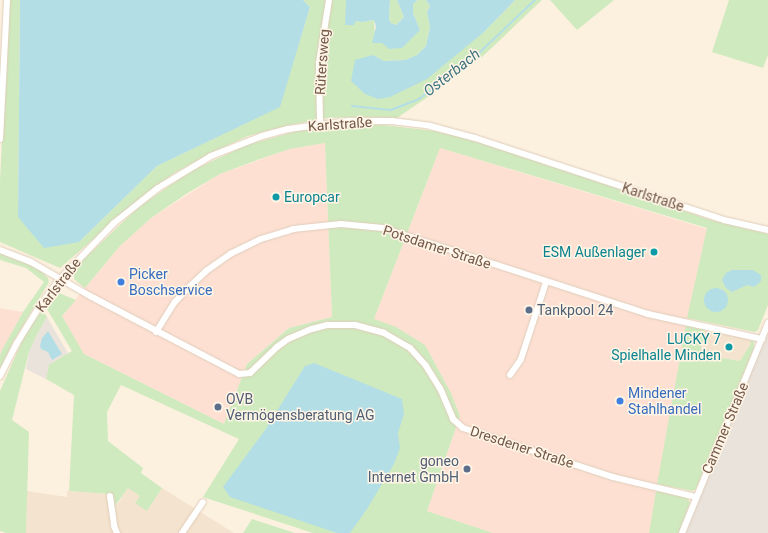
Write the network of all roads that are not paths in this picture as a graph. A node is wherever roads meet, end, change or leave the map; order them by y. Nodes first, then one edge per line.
1 (7, 0) edge
2 (329, 0) edge
3 (320, 123) junction
4 (0, 139) edge
5 (768, 230) edge
6 (0, 250) edge
7 (59, 280) junction
8 (546, 282) junction
9 (768, 323) edge
10 (156, 332) junction
11 (762, 339) junction
12 (510, 375) dead end
13 (0, 376) edge
14 (110, 496) dead end
15 (696, 497) junction
16 (204, 502) dead end
17 (117, 533) edge
18 (182, 533) edge
19 (682, 533) edge

1 - 4 street
2 - 3 street, Rütersweg
3 - 5 street, Karlstraße
3 - 7 street, Karlstraße
6 - 7 street
7 - 10 street
7 - 13 street, Karlstraße
8 - 10 street, Potsdamer Straße
8 - 11 street, Potsdamer Straße
8 - 12 street
9 - 11 street, Cammer Straße
10 - 15 street, Dresdener Straße
11 - 15 street, Cammer Straße
14 - 17 street
15 - 19 street, Cammer Straße
16 - 18 street

